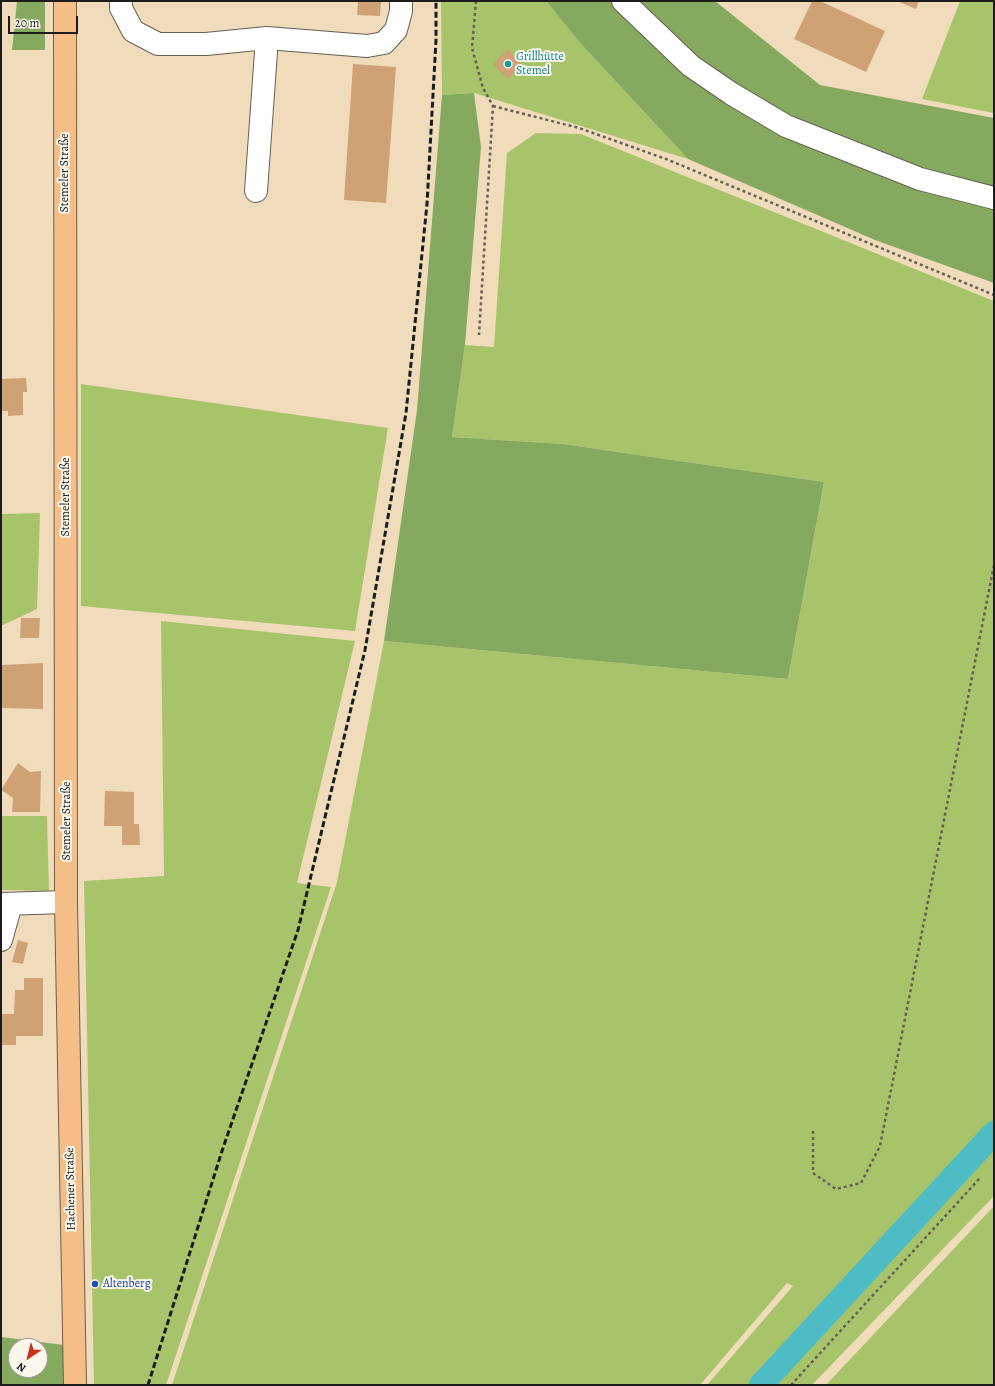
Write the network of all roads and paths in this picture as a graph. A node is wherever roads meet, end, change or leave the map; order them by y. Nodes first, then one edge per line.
1 (65, 1) edge
2 (121, 1) edge
3 (401, 1) edge
4 (476, 1) edge
5 (623, 1) edge
6 (267, 38) junction
7 (493, 106) junction
8 (256, 191) dead end
9 (994, 198) edge
10 (994, 295) edge
11 (479, 335) dead end
12 (994, 565) edge
13 (66, 902) junction
14 (6, 904) edge
15 (1, 940) edge
16 (68, 994) joint
17 (813, 1131) dead end
18 (980, 1178) dead end
19 (75, 1385) edge
20 (792, 1385) edge

1 - 13 main road, Stemeler Straße
2 - 6 street
3 - 6 street
4 - 7 path
5 - 9 street
6 - 8 street
7 - 10 path
7 - 11 path
12 - 17 path
13 - 14 street
13 - 16 main road, Stemeler Straße
14 - 15 street
16 - 19 main road, Hachener Straße
18 - 20 path

